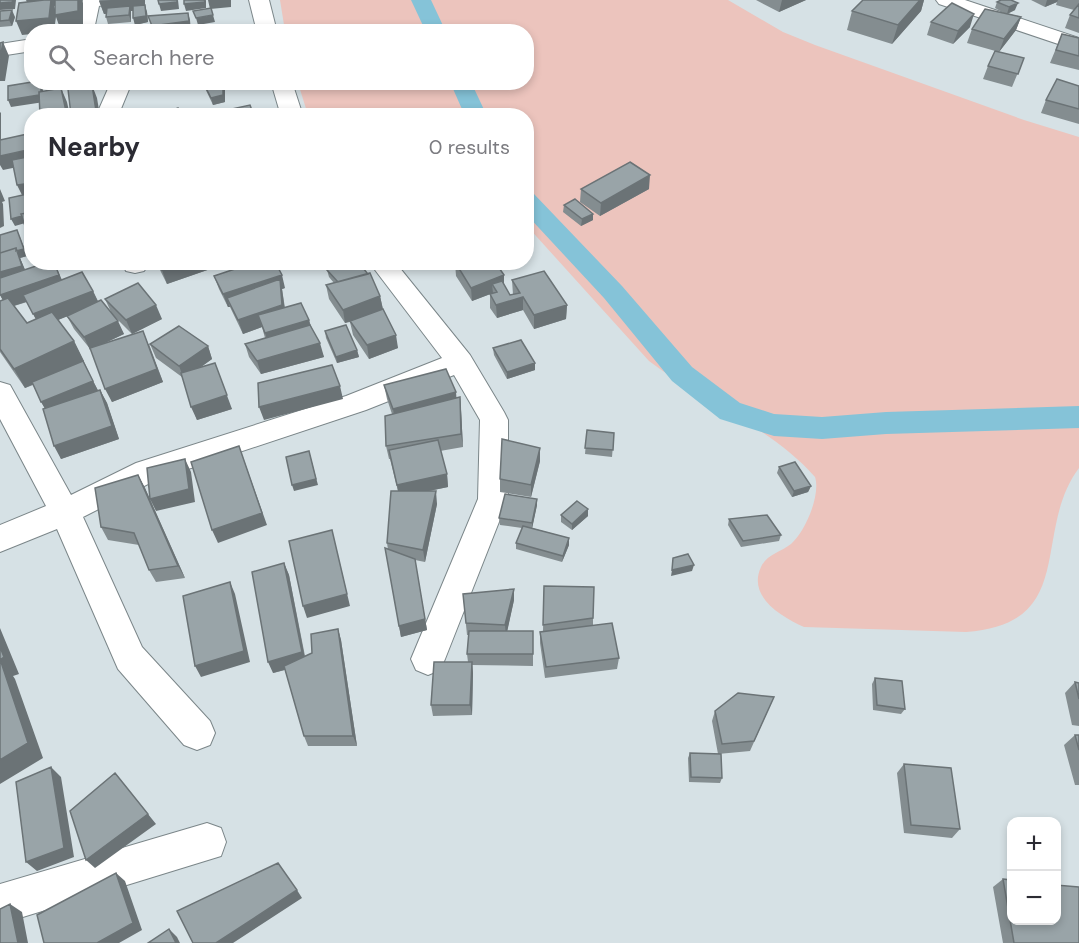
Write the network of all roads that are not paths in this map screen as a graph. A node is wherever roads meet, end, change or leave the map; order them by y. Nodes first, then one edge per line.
1 (100, 0) edge
2 (259, 0) edge
3 (946, 0) edge
4 (1023, 5) dead end
5 (86, 24) edge
6 (265, 24) edge
7 (1055, 35) junction
8 (1079, 45) edge
9 (24, 46) edge
10 (0, 50) edge
11 (118, 90) edge
12 (284, 90) edge
13 (111, 108) edge
14 (289, 108) edge
15 (387, 270) edge
16 (460, 362) junction
17 (0, 392) edge
18 (65, 512) junction
19 (0, 539) edge
20 (428, 659) dead end
21 (197, 734) dead end
22 (207, 842) dead end
23 (0, 904) edge

1 - 5 street
2 - 6 street
3 - 7 street
4 - 7 street
7 - 8 street
9 - 10 street
11 - 13 street
12 - 14 street
15 - 16 street
16 - 18 street
16 - 20 street
17 - 18 street
18 - 19 street
18 - 21 street
22 - 23 street

